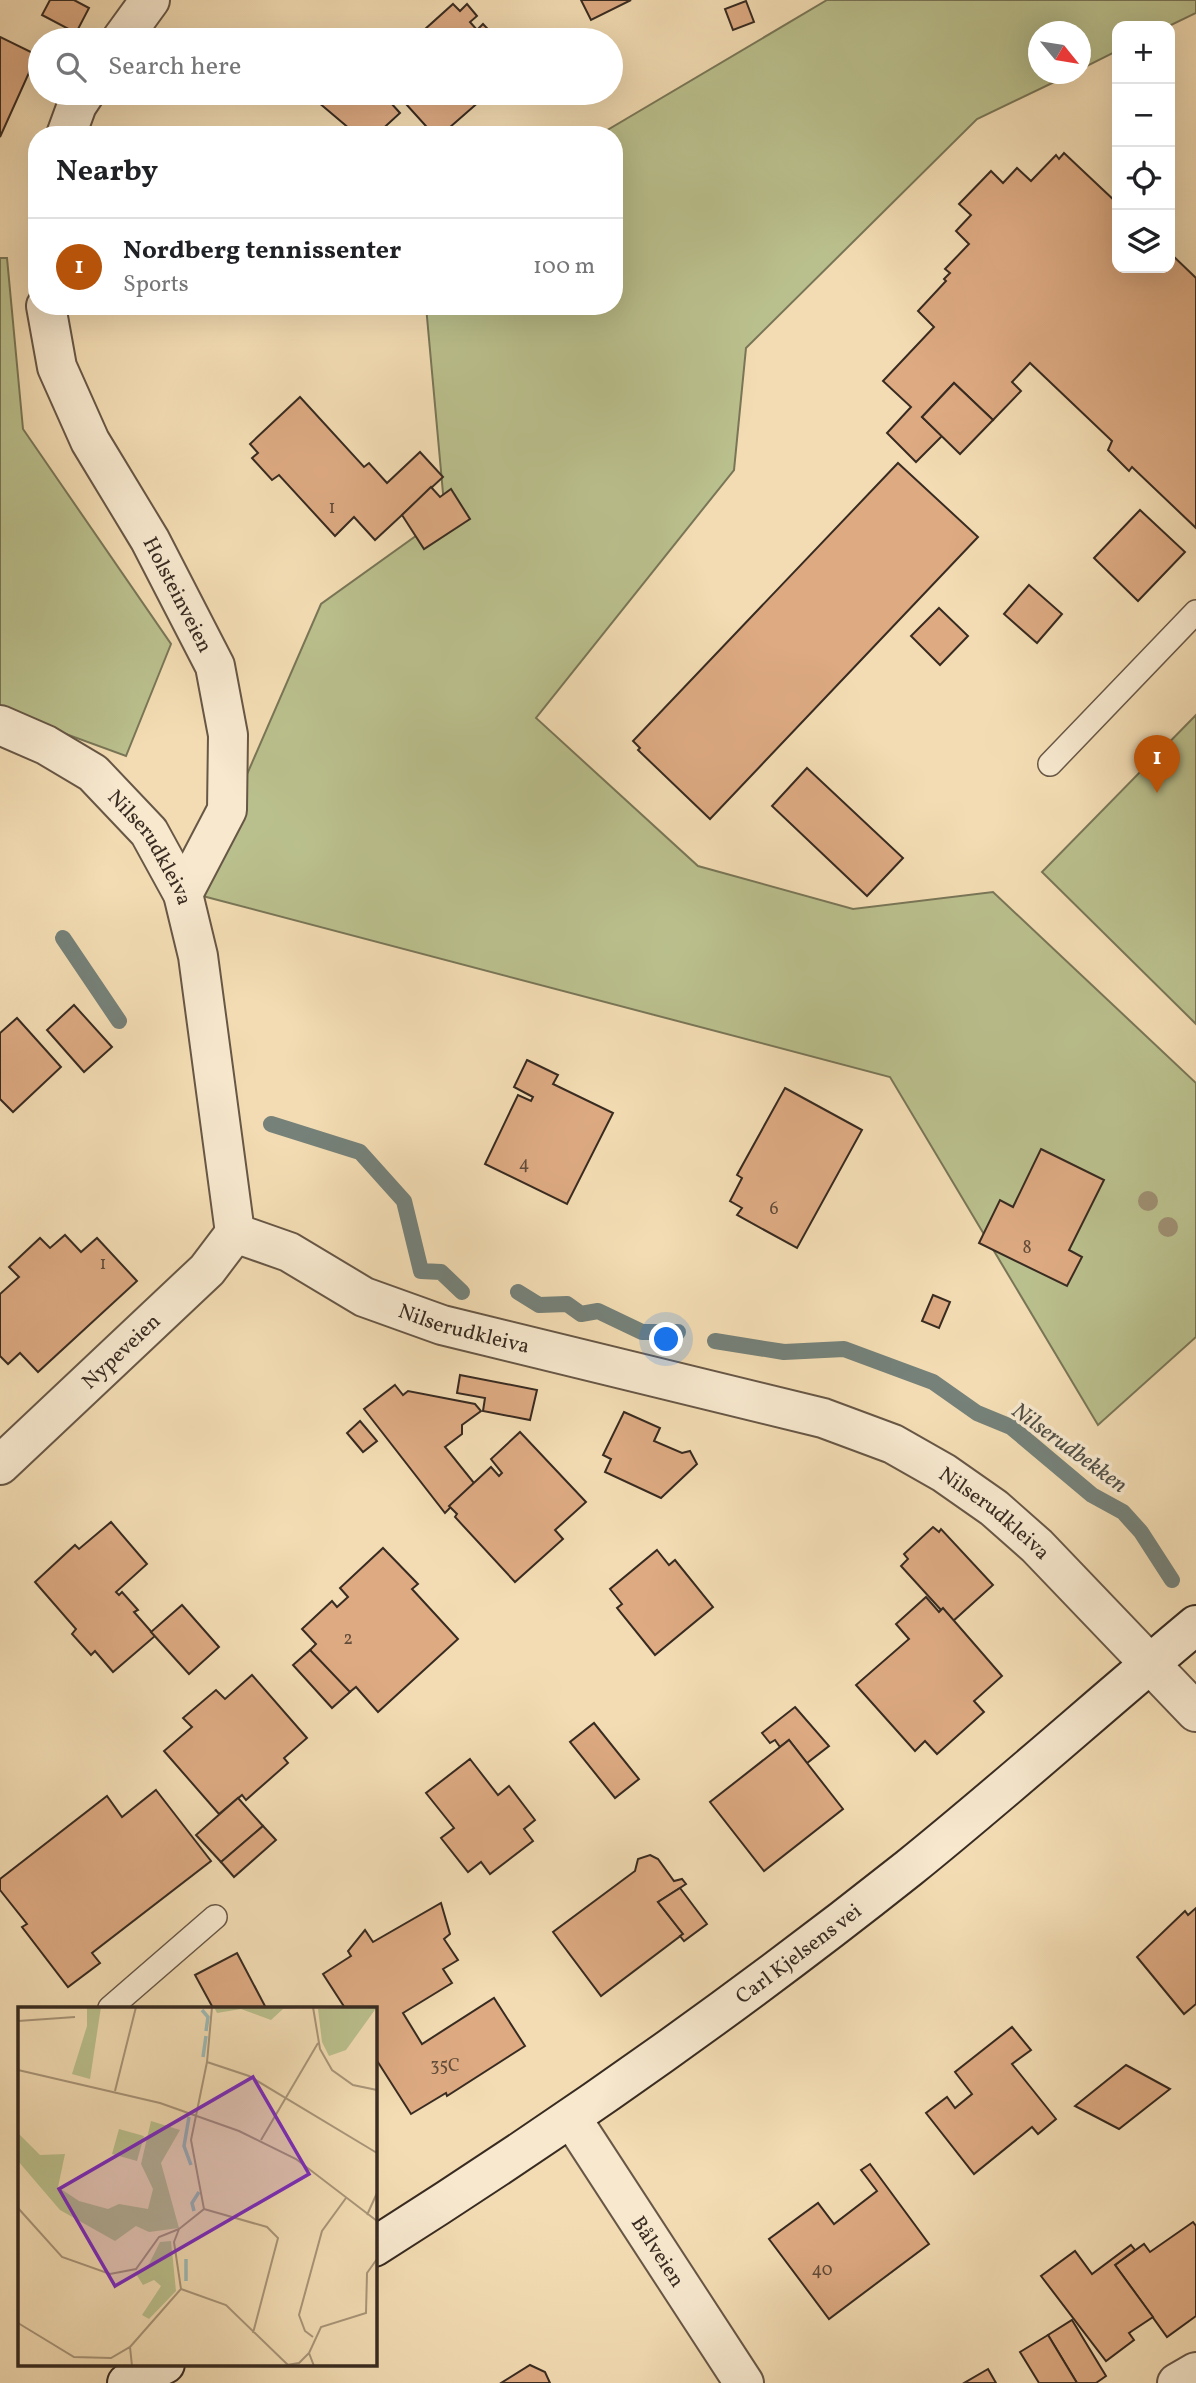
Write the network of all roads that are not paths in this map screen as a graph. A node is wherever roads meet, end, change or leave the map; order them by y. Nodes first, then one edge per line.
1 (150, 0) edge
2 (130, 28) edge
3 (77, 105) edge
4 (69, 126) edge
5 (48, 315) edge
6 (1196, 612) edge
7 (0, 725) edge
8 (1050, 764) dead end
9 (183, 894) junction
10 (235, 1233) junction
11 (0, 1465) edge
12 (1196, 1625) edge
13 (1150, 1663) junction
14 (1196, 1712) edge
15 (215, 1917) dead end
16 (111, 2007) edge
17 (572, 2119) junction
18 (376, 2246) edge
19 (161, 2366) edge
20 (1196, 2372) edge
21 (127, 2383) edge
22 (744, 2383) edge
23 (1177, 2383) edge

1 - 2 street
3 - 4 street
5 - 9 street, Holsteinveien
6 - 8 lane
7 - 9 street, Nilserudkleiva
9 - 10 street, Nilserudkleiva
10 - 11 street, Nypeveien
10 - 13 street, Nilserudkleiva
12 - 13 street, Carl Kjelsens vei
13 - 14 street, Nilserudkleiva
13 - 17 street, Carl Kjelsens vei
15 - 16 lane
17 - 18 street, Carl Kjelsens vei
17 - 22 street, Bålveien
19 - 21 street
20 - 23 street

